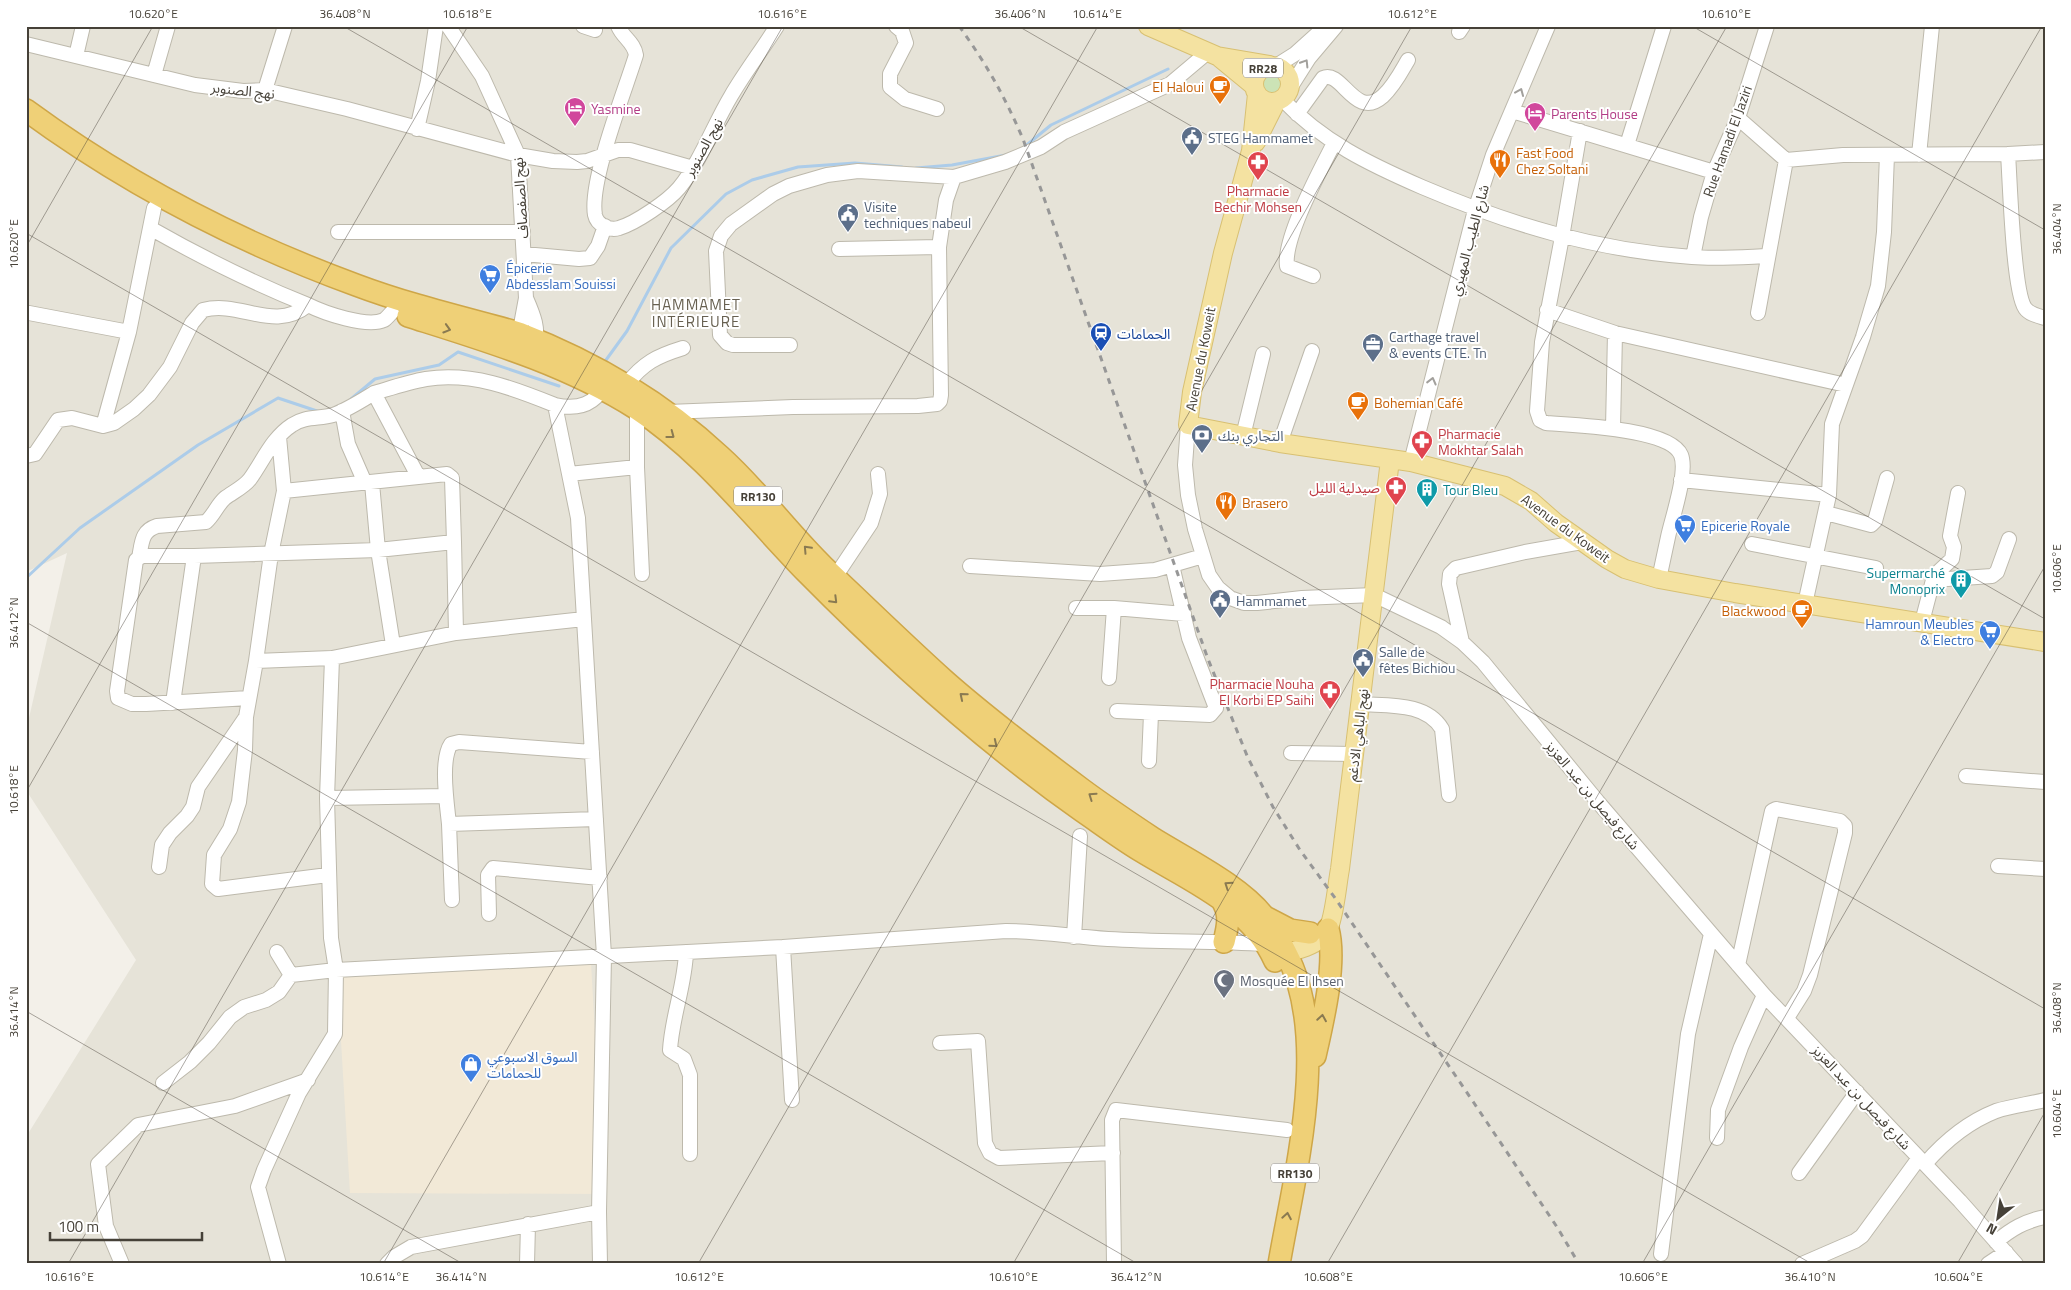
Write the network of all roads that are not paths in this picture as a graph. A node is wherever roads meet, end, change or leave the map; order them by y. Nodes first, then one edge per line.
1 (83, 26) edge
2 (168, 26) edge
3 (285, 26) edge
4 (436, 26) edge
5 (448, 26) edge
6 (618, 26) edge
7 (777, 26) edge
8 (896, 26) edge
9 (1148, 26) edge
10 (1334, 26) edge
11 (1548, 26) edge
12 (1664, 26) edge
13 (1767, 26) edge
14 (1932, 26) edge
15 (26, 44) edge
16 (1212, 54) junction
17 (76, 56) junction
18 (1408, 60) dead end
19 (1273, 66) junction
20 (154, 75) junction
21 (265, 90) junction
22 (1256, 90) junction
23 (1283, 96) junction
24 (937, 109) dead end
25 (26, 110) edge
26 (1512, 111) junction
27 (1297, 114) junction
28 (1738, 118) junction
29 (26, 127) edge
30 (418, 128) junction
31 (1580, 131) junction
32 (1334, 142) junction
33 (1626, 145) junction
34 (1251, 151) junction
35 (2045, 152) edge
36 (605, 154) junction
37 (2008, 154) junction
38 (518, 155) junction
39 (1887, 155) junction
40 (1919, 155) junction
41 (1786, 160) junction
42 (693, 168) junction
43 (1714, 172) junction
44 (954, 177) junction
45 (1475, 210) junction
46 (152, 218) junction
47 (605, 226) junction
48 (338, 232) dead end
49 (522, 232) junction
50 (1562, 237) junction
51 (939, 247) junction
52 (839, 249) dead end
53 (524, 254) junction
54 (1768, 256) junction
55 (1694, 257) junction
56 (1313, 276) dead end
57 (308, 305) junction
58 (1547, 310) junction
59 (392, 312) junction
60 (1758, 312) dead end
61 (29, 313) dead end
62 (2045, 318) edge
63 (129, 332) junction
64 (1615, 333) junction
65 (790, 344) dead end
66 (526, 345) junction
67 (683, 348) dead end
68 (1312, 351) dead end
69 (1263, 354) dead end
70 (604, 379) junction
71 (1846, 385) junction
72 (374, 394) junction
73 (554, 405) junction
74 (578, 406) junction
75 (637, 410) junction
76 (342, 411) junction
77 (668, 412) junction
78 (1188, 425) junction
79 (103, 426) junction
80 (1613, 428) junction
81 (1243, 436) junction
82 (279, 437) junction
83 (1280, 443) junction
84 (29, 459) edge
85 (1390, 460) junction
86 (1412, 462) junction
87 (637, 467) junction
88 (569, 474) junction
89 (878, 474) dead end
90 (418, 476) junction
91 (1887, 478) dead end
92 (1680, 480) junction
93 (368, 483) junction
94 (284, 491) junction
95 (1958, 493) dead end
96 (1829, 495) junction
97 (1826, 513) junction
98 (2009, 540) dead end
99 (454, 542) junction
100 (1582, 542) junction
101 (1752, 544) dead end
102 (378, 550) junction
103 (271, 554) junction
104 (1815, 555) junction
105 (194, 556) junction
106 (1203, 556) junction
107 (139, 558) junction
108 (1172, 565) junction
109 (970, 566) dead end
110 (1876, 568) dead end
111 (642, 574) dead end
112 (835, 577) junction
113 (1659, 579) junction
114 (1933, 580) junction
115 (1374, 595) junction
116 (1805, 604) junction
117 (1076, 608) dead end
118 (1114, 608) junction
119 (1184, 614) junction
120 (584, 619) junction
121 (1922, 622) junction
122 (456, 633) junction
123 (1462, 642) junction
124 (2045, 642) edge
125 (393, 645) junction
126 (332, 658) junction
127 (256, 661) junction
128 (1109, 678) dead end
129 (249, 698) junction
130 (173, 703) junction
131 (1361, 704) junction
132 (1117, 711) dead end
133 (1151, 714) junction
134 (246, 717) junction
135 (592, 752) junction
136 (1291, 753) dead end
137 (1354, 754) junction
138 (1149, 761) dead end
139 (1966, 776) dead end
140 (2045, 782) edge
141 (1448, 795) dead end
142 (446, 796) junction
143 (327, 798) junction
144 (596, 819) junction
145 (449, 824) junction
146 (1080, 836) dead end
147 (1998, 866) dead end
148 (159, 868) dead end
149 (2045, 870) edge
150 (328, 875) junction
151 (600, 878) junction
152 (1221, 899) junction
153 (452, 900) dead end
154 (489, 914) dead end
155 (1265, 917) junction
156 (1323, 927) junction
157 (1711, 934) junction
158 (1074, 937) junction
159 (1224, 942) junction
160 (783, 947) junction
161 (1270, 947) junction
162 (277, 952) dead end
163 (686, 952) junction
164 (604, 956) junction
165 (1738, 965) junction
166 (336, 970) junction
167 (291, 975) junction
168 (1764, 995) junction
169 (1787, 1018) junction
170 (940, 1043) dead end
171 (308, 1080) junction
172 (1307, 1082) junction
173 (163, 1083) dead end
174 (1857, 1092) junction
175 (792, 1100) dead end
176 (2045, 1100) edge
177 (1287, 1130) junction
178 (1717, 1138) dead end
179 (1113, 1153) junction
180 (690, 1154) dead end
181 (1922, 1161) junction
182 (1799, 1173) dead end
183 (599, 1212) junction
184 (2045, 1217) edge
185 (528, 1224) junction
186 (1996, 1242) junction
187 (2006, 1252) junction
188 (1661, 1254) dead end
189 (122, 1264) edge
190 (279, 1264) edge
191 (387, 1264) edge
192 (527, 1264) edge
193 (600, 1264) edge
194 (1114, 1264) edge
195 (1265, 1264) edge
196 (1279, 1264) edge
197 (1802, 1264) edge
198 (1988, 1264) edge
199 (2016, 1264) edge

1 - 17 street
2 - 20 street
3 - 21 street
4 - 30 street
5 - 38 street, نهج الصفصاف
6 - 36 street
7 - 42 street, نهج الصنوبر
8 - 24 street
9 - 16 main road, RR28
10 - 19 street
23 -> 10 street
26 -> 11 street, شارع الطيب المهيري
12 - 33 street
13 - 28 street, Rue Hamadi El Jaziri
14 - 40 street
15 - 17 street, نهج الصنوبر
16 - 19 main road, RR28
16 - 22 main road, RR28
16 - 44 street
17 - 20 street, نهج الصنوبر
18 - 27 street
19 - 22 main road, RR28
19 - 23 main road, RR28
20 - 21 street, نهج الصنوبر
21 - 30 street, نهج الصنوبر
22 - 23 main road, RR28
22 - 34 main road, RR28
23 - 27 street
23 - 34 main road, RR28
25 - 66 highway, RR130
26 - 31 street
26 - 45 street, شارع الطيب المهيري
27 - 32 street
28 - 41 street
28 - 43 street, Rue Hamadi El Jaziri
29 - 46 highway, RR130
30 - 38 street, نهج الصنوبر
31 - 33 street
31 - 50 street
32 - 45 street
32 - 56 street
33 - 43 street
34 - 78 main road, Avenue du Koweit / RR28
35 - 37 street
36 - 38 street, نهج الصنوبر
36 - 42 street, نهج الصنوبر
36 - 47 street
37 - 40 street
37 - 62 street
38 - 49 street, نهج الصفصاف
39 - 40 street
39 - 41 street
39 - 71 street
41 - 54 street
42 - 47 street, نهج الصنوبر
43 - 55 street, Rue Hamadi El Jaziri
44 - 51 street
44 - 65 street
45 - 50 street
86 -> 45 street, شارع الطيب المهيري
46 - 57 street
46 - 59 highway, RR130
46 - 63 street
47 - 53 street
48 - 49 street
49 - 53 street, نهج الصفصاف
50 - 55 street
50 - 58 street
51 - 52 street
51 - 77 street
53 - 66 street, نهج الصفصاف
54 - 55 street
54 - 60 street
57 - 59 street
57 - 79 street
58 - 64 street
58 - 80 street
59 -> 66 highway, RR130
61 - 63 street
63 - 79 street
64 - 71 street
64 - 80 street
66 - 70 highway, RR130
67 - 70 street
68 - 83 street
69 - 81 street
70 - 74 street
70 - 74 street
70 - 75 highway, RR130
70 - 77 highway, RR130
71 - 96 street
72 - 73 street
72 - 76 street
72 - 90 street
73 - 74 street
73 - 88 street
75 - 87 street
75 -> 152 highway, RR130
76 - 82 street
76 - 93 street
112 -> 77 highway, RR130
78 - 81 main road, Avenue du Koweit
78 - 106 street, شارع فيصل بن عبد العزيز
79 - 84 street
80 - 92 street
81 - 83 main road, Avenue du Koweit
82 - 94 street
82 - 107 street
83 - 85 main road, Avenue du Koweit
85 - 86 main road, Avenue du Koweit
85 - 115 main road, نهج الباهي الادغم
86 - 100 main road, Avenue du Koweit
87 - 88 street
87 - 111 street
88 - 120 street
89 - 112 street
90 - 93 street
90 - 99 street
91 - 97 street
92 - 96 street
92 - 113 street
93 - 94 street
93 - 102 street
94 - 103 street
95 - 114 street
96 - 97 street
97 - 104 street
98 - 114 street
99 - 102 street
99 - 122 street
100 - 113 main road, Avenue du Koweit
100 - 123 street
101 - 104 street
102 - 103 street
102 - 125 street
103 - 105 street
103 - 127 street
104 - 110 street
104 - 116 street
105 - 107 street
105 - 130 street
106 - 108 street
106 - 115 street, شارع فيصل بن عبد العزيز
107 - 130 street
108 - 109 street
108 - 119 street
155 -> 112 highway, RR130
113 - 116 main road, Avenue du Koweit
114 - 121 street
115 - 123 street, شارع فيصل بن عبد العزيز
115 - 131 main road, نهج الباهي الادغم
116 - 121 main road, Avenue du Koweit
117 - 118 street
118 - 119 street
118 - 128 street
119 - 133 street
120 - 122 street
120 - 135 street
121 - 124 main road, Avenue du Koweit
122 - 125 street
123 - 157 street, شارع فيصل بن عبد العزيز
125 - 126 street
126 - 127 street
126 - 143 street
127 - 129 street
129 - 130 street
129 - 134 street
131 - 137 main road, نهج الباهي الادغم
131 - 141 street
132 - 133 street
133 - 138 street
134 - 148 street
134 - 150 street
135 - 142 street
135 - 144 street
136 - 137 street
137 - 156 main road, نهج الباهي الادغم
139 - 140 street
142 - 143 street
142 - 145 street
143 - 150 street
144 - 145 street
144 - 151 street
145 - 153 street
146 - 158 street
147 - 149 street
150 - 166 street
151 - 154 street
151 - 164 street
152 - 159 highway
152 - 161 highway, RR130
155 - 156 highway
155 - 161 highway, RR130
156 - 161 main road
172 -> 156 highway
157 - 165 street, شارع فيصل بن عبد العزيز
157 - 188 street
158 - 159 street
158 - 160 street
159 - 161 street
160 - 163 street
160 - 175 street
161 - 172 highway, RR130
161 - 177 highway, RR130
162 - 167 street
163 - 164 street
163 - 180 street
164 - 166 street
164 - 183 street
165 - 168 street, شارع فيصل بن عبد العزيز
165 - 169 street
166 - 167 street
166 - 171 street
167 - 173 street
168 - 169 street, شارع فيصل بن عبد العزيز
168 - 178 street
169 - 174 street, شارع فيصل بن عبد العزيز
170 - 179 street
171 - 189 street
171 - 190 street
196 -> 172 highway, RR130
174 - 181 street, شارع فيصل بن عبد العزيز
174 - 182 street
176 - 181 street
177 - 179 street
177 - 195 highway, RR130
179 - 194 street
181 - 186 street, شارع فيصل بن عبد العزيز
181 - 197 street
183 - 185 street
183 - 193 street
184 - 186 street
185 - 191 street
185 - 192 street
186 - 187 street, شارع فيصل بن عبد العزيز
187 - 198 street
187 - 199 street, شارع فيصل بن عبد العزيز

